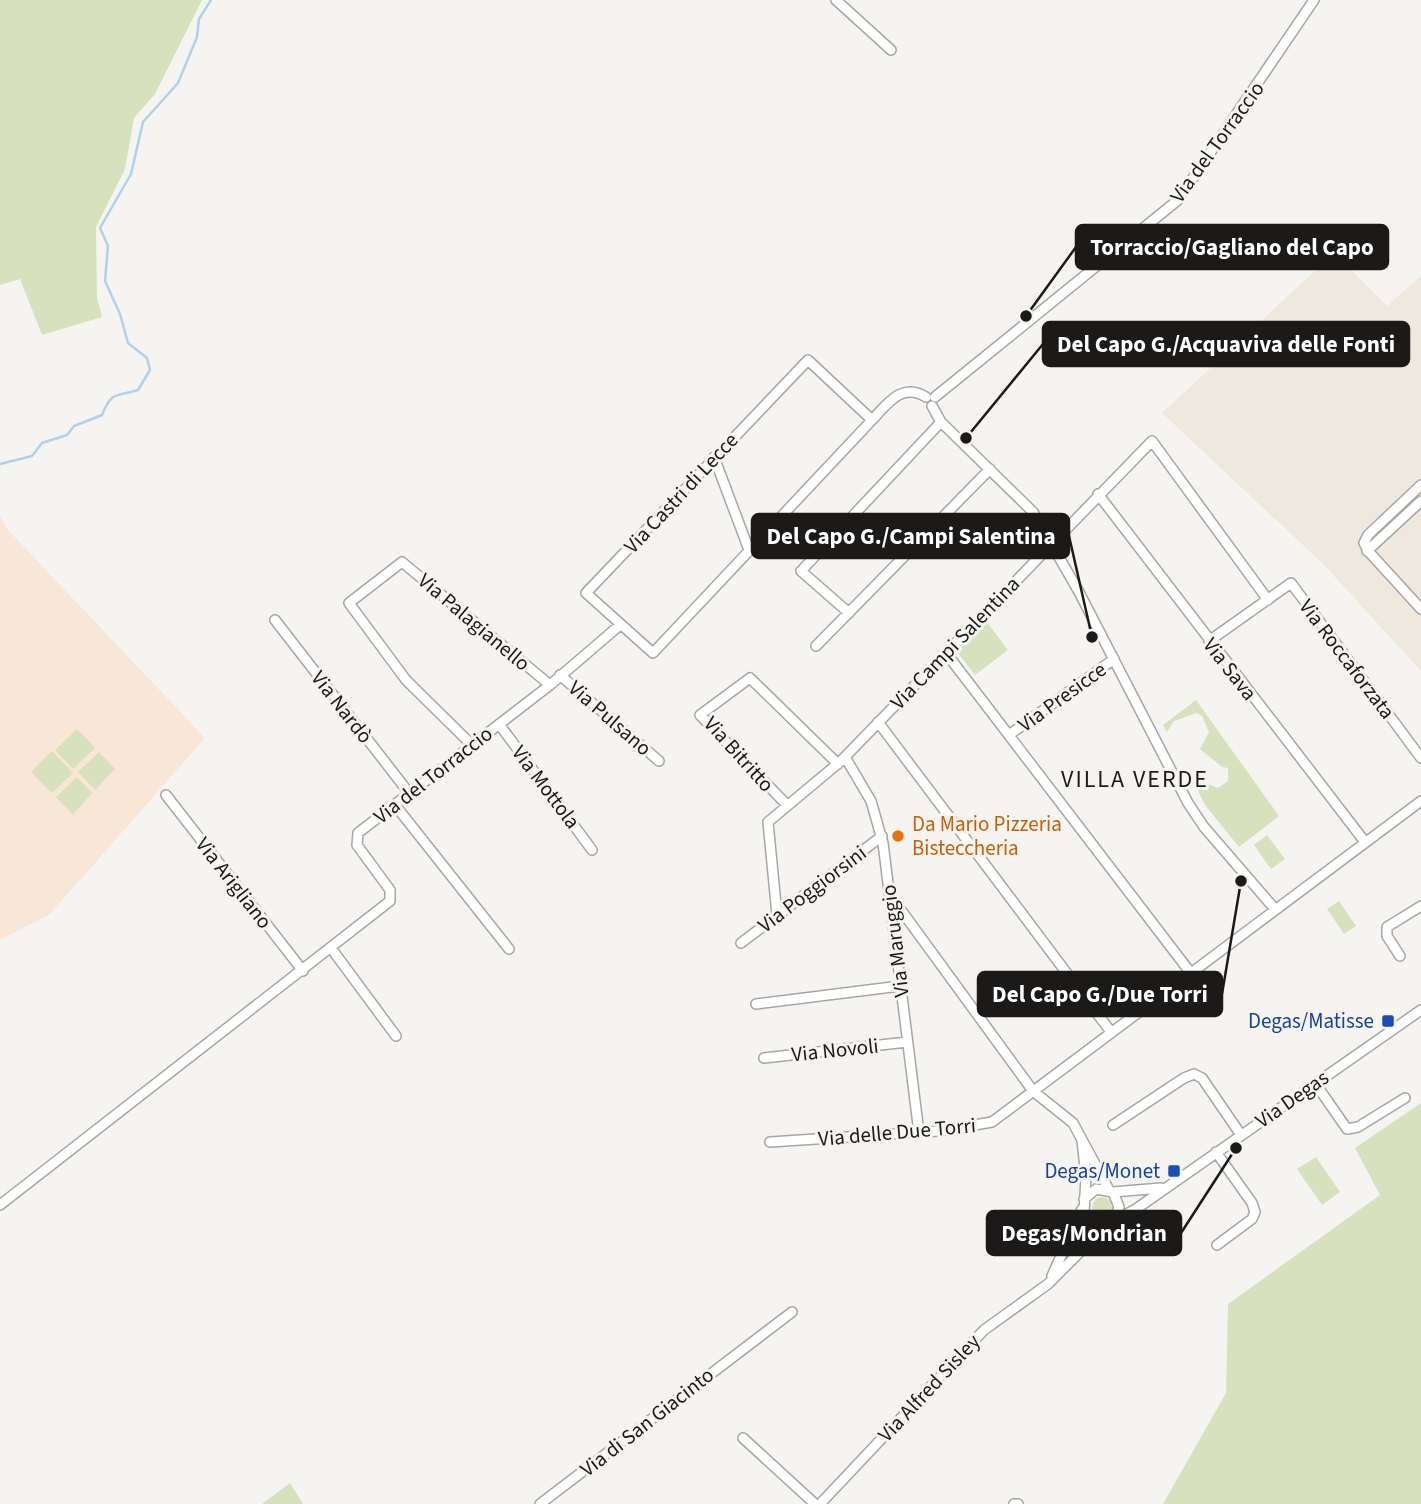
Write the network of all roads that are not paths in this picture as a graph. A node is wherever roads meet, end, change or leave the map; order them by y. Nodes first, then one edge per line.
1 (836, 0) edge
2 (1314, 0) edge
3 (891, 50) dead end
4 (931, 400) junction
5 (872, 420) junction
6 (941, 422) junction
7 (714, 457) junction
8 (990, 469) junction
9 (1421, 485) edge
10 (1098, 494) junction
11 (1421, 501) edge
12 (1053, 544) junction
13 (749, 550) junction
14 (1367, 551) junction
15 (1268, 600) junction
16 (1421, 609) edge
17 (849, 613) junction
18 (275, 620) dead end
19 (620, 625) junction
20 (1209, 641) junction
21 (816, 646) dead end
22 (946, 653) junction
23 (1114, 659) junction
24 (560, 674) junction
25 (550, 685) junction
26 (878, 722) junction
27 (499, 724) junction
28 (1009, 736) junction
29 (472, 744) junction
30 (1421, 758) edge
31 (659, 761) dead end
32 (841, 761) junction
33 (409, 793) junction
34 (166, 795) dead end
35 (1421, 801) edge
36 (395, 805) junction
37 (787, 805) junction
38 (882, 836) junction
39 (1365, 842) junction
40 (592, 850) dead end
41 (889, 894) junction
42 (1421, 906) edge
43 (1275, 908) junction
44 (777, 915) junction
45 (741, 943) dead end
46 (331, 948) junction
47 (509, 949) dead end
48 (1400, 956) dead end
49 (303, 971) junction
50 (1190, 972) junction
51 (900, 986) junction
52 (756, 1004) dead end
53 (1421, 1010) edge
54 (1111, 1032) junction
55 (396, 1036) dead end
56 (907, 1042) junction
57 (764, 1058) dead end
58 (1315, 1083) junction
59 (1033, 1091) junction
60 (1405, 1098) dead end
61 (1114, 1125) dead end
62 (919, 1133) junction
63 (1241, 1135) junction
64 (1082, 1141) junction
65 (770, 1142) dead end
66 (1216, 1152) junction
67 (1163, 1188) junction
68 (1111, 1191) junction
69 (0, 1205) edge
70 (1083, 1205) junction
71 (1110, 1223) junction
72 (1217, 1245) dead end
73 (1048, 1284) junction
74 (792, 1312) dead end
75 (743, 1438) dead end
76 (540, 1504) edge
77 (817, 1504) edge

1 - 3 street
2 - 4 street, Via del Torraccio
4 - 5 street
4 - 6 street
5 - 7 street, Via Castri di Lecce
5 - 13 street
6 - 8 street
6 - 17 street
7 - 13 street
7 - 19 street, Via Castri di Lecce
8 - 12 street
8 - 17 street
9 - 14 street
10 - 12 street, Via Campi Salentina
10 - 15 street, Via Campi Salentina
10 - 20 street, Via Sava
11 - 14 street
12 - 22 street, Via Campi Salentina
12 - 23 street
13 - 19 street
14 - 16 street
15 - 20 street
15 - 30 street, Via Roccaforzata
17 - 21 street
18 - 33 street, Via Nardò
19 - 24 street, Via del Torraccio
20 - 39 street, Via Sava
22 - 26 street, Via Campi Salentina
22 - 28 street
23 - 28 street, Via Presicce
23 - 43 street
24 - 25 street, Via del Torraccio
24 - 31 street, Via Pulsano
25 - 27 street, Via del Torraccio
25 - 29 street, Via Palagianello
26 - 32 street, Via Campi Salentina
26 - 54 street
27 - 29 street, Via del Torraccio
27 - 40 street, Via Mottola
28 - 50 street
29 - 33 street, Via del Torraccio
32 - 37 street, Via Campi Salentina
32 - 37 street, Via Bitritto
32 - 38 street, Via Maruggio
33 - 36 street, Via del Torraccio
34 - 49 street, Via Arigliano
35 - 39 street, Via delle Due Torri
36 - 46 street, Via del Torraccio
36 - 47 street
37 - 44 street, Via Campi Salentina
38 - 41 street, Via Maruggio
38 - 44 street, Via Poggiorsini
39 - 43 street, Via delle Due Torri
41 - 51 street, Via Maruggio
41 - 59 street
42 - 48 street
43 - 50 street, Via delle Due Torri
44 - 45 street, Via Poggiorsini
46 - 49 street, Via del Torraccio
46 - 55 street
49 - 69 street, Via del Torraccio
50 - 54 street, Via delle Due Torri
51 - 52 street
51 - 56 street, Via Maruggio
53 - 58 street, Via Degas
54 - 59 street, Via delle Due Torri
56 - 57 street, Via Novoli
56 - 62 street, Via Maruggio
58 - 60 street
58 - 63 street, Via Degas
59 - 62 street, Via delle Due Torri
59 - 64 street
61 - 63 street
62 - 65 street, Via delle Due Torri
63 - 66 street, Via Degas
64 - 68 street
64 - 70 street
66 - 67 street, Via Degas
66 - 72 street
67 - 68 street, Via Degas
67 - 71 street, Via Degas
68 - 70 street
68 - 71 street
70 - 71 street
70 - 73 street
71 - 73 street, Via Alfred Sisley
73 - 77 street, Via Alfred Sisley
74 - 76 street, Via di San Giacinto
75 - 77 street

